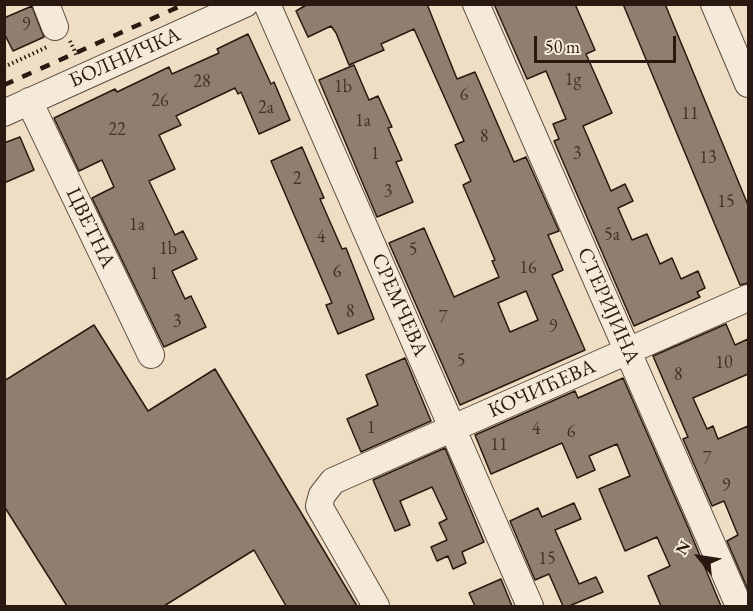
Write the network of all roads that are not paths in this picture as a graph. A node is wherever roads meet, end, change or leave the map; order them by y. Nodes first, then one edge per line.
1 (245, 4) edge
2 (267, 4) edge
3 (476, 4) edge
4 (714, 4) edge
5 (746, 72) edge
6 (29, 101) junction
7 (4, 113) edge
8 (748, 298) edge
9 (628, 351) junction
10 (151, 355) dead end
11 (452, 428) junction
12 (376, 606) edge
13 (530, 606) edge
14 (739, 606) edge

1 - 6 street, БОЛНИЧКА
2 - 11 street, СРЕМЧЕВА
3 - 9 street, СТЕРИЈИНА
4 - 5 street
6 - 7 street, БОЛНИЧКА
6 - 10 street, ЦВЕТНА
8 - 9 street, КОЧИЋЕВА
9 - 11 street, КОЧИЋЕВА
9 - 14 street, СТЕРИЈИНА
11 - 12 street, КОЧИЋЕВА
11 - 13 street, СРЕМЧЕВА

